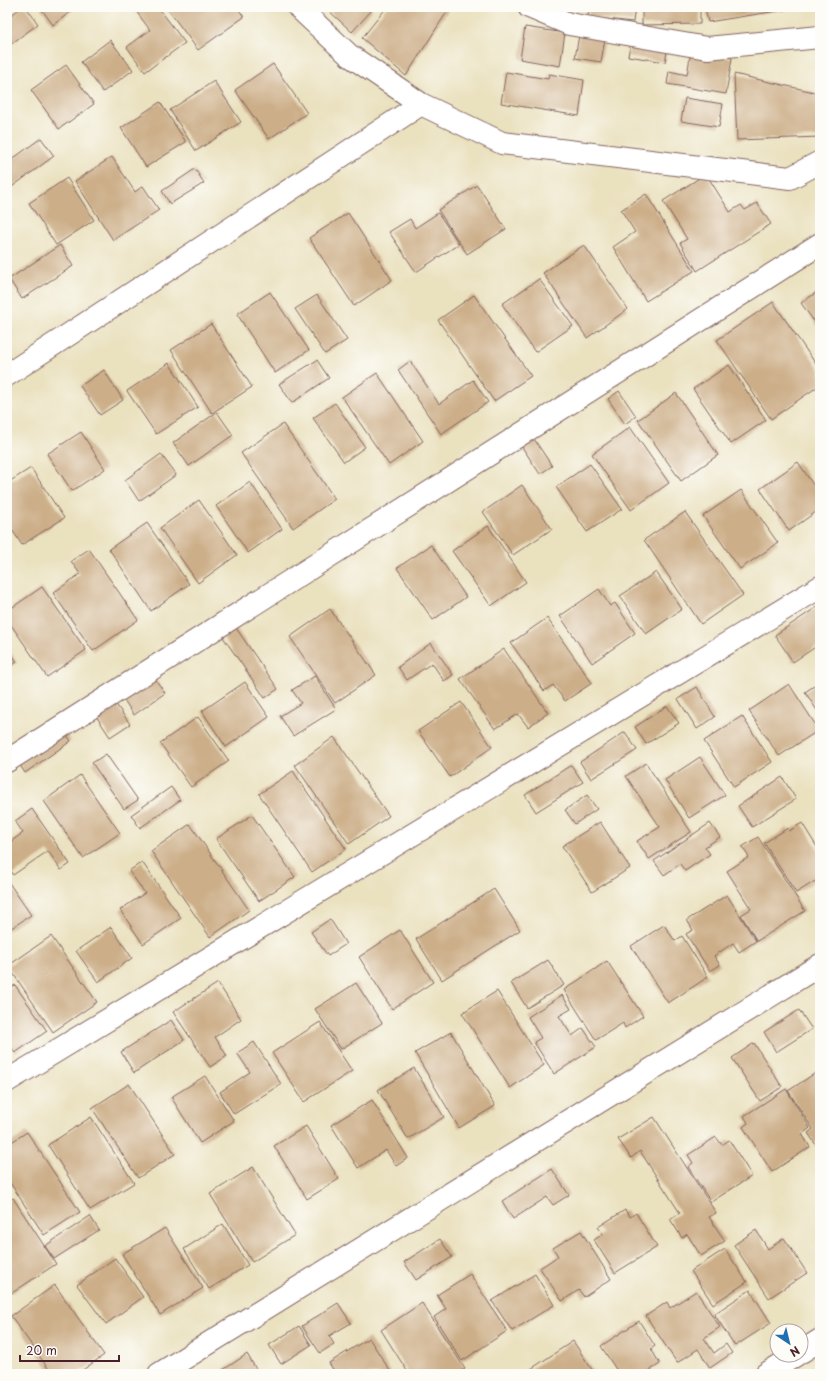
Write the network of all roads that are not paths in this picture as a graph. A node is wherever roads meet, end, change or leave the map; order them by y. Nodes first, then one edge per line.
1 (298, 7) edge
2 (529, 7) edge
3 (820, 37) edge
4 (421, 104) junction
5 (820, 162) edge
6 (820, 244) edge
7 (7, 375) edge
8 (820, 587) edge
9 (7, 761) edge
10 (820, 964) edge
11 (7, 1082) edge
12 (820, 1340) edge
13 (809, 1347) edge
14 (783, 1363) edge
15 (158, 1374) edge
16 (766, 1374) edge

1 - 4 street
2 - 3 street
4 - 5 street
4 - 7 street
6 - 9 street
8 - 11 street
10 - 15 street
12 - 13 street
14 - 16 street

